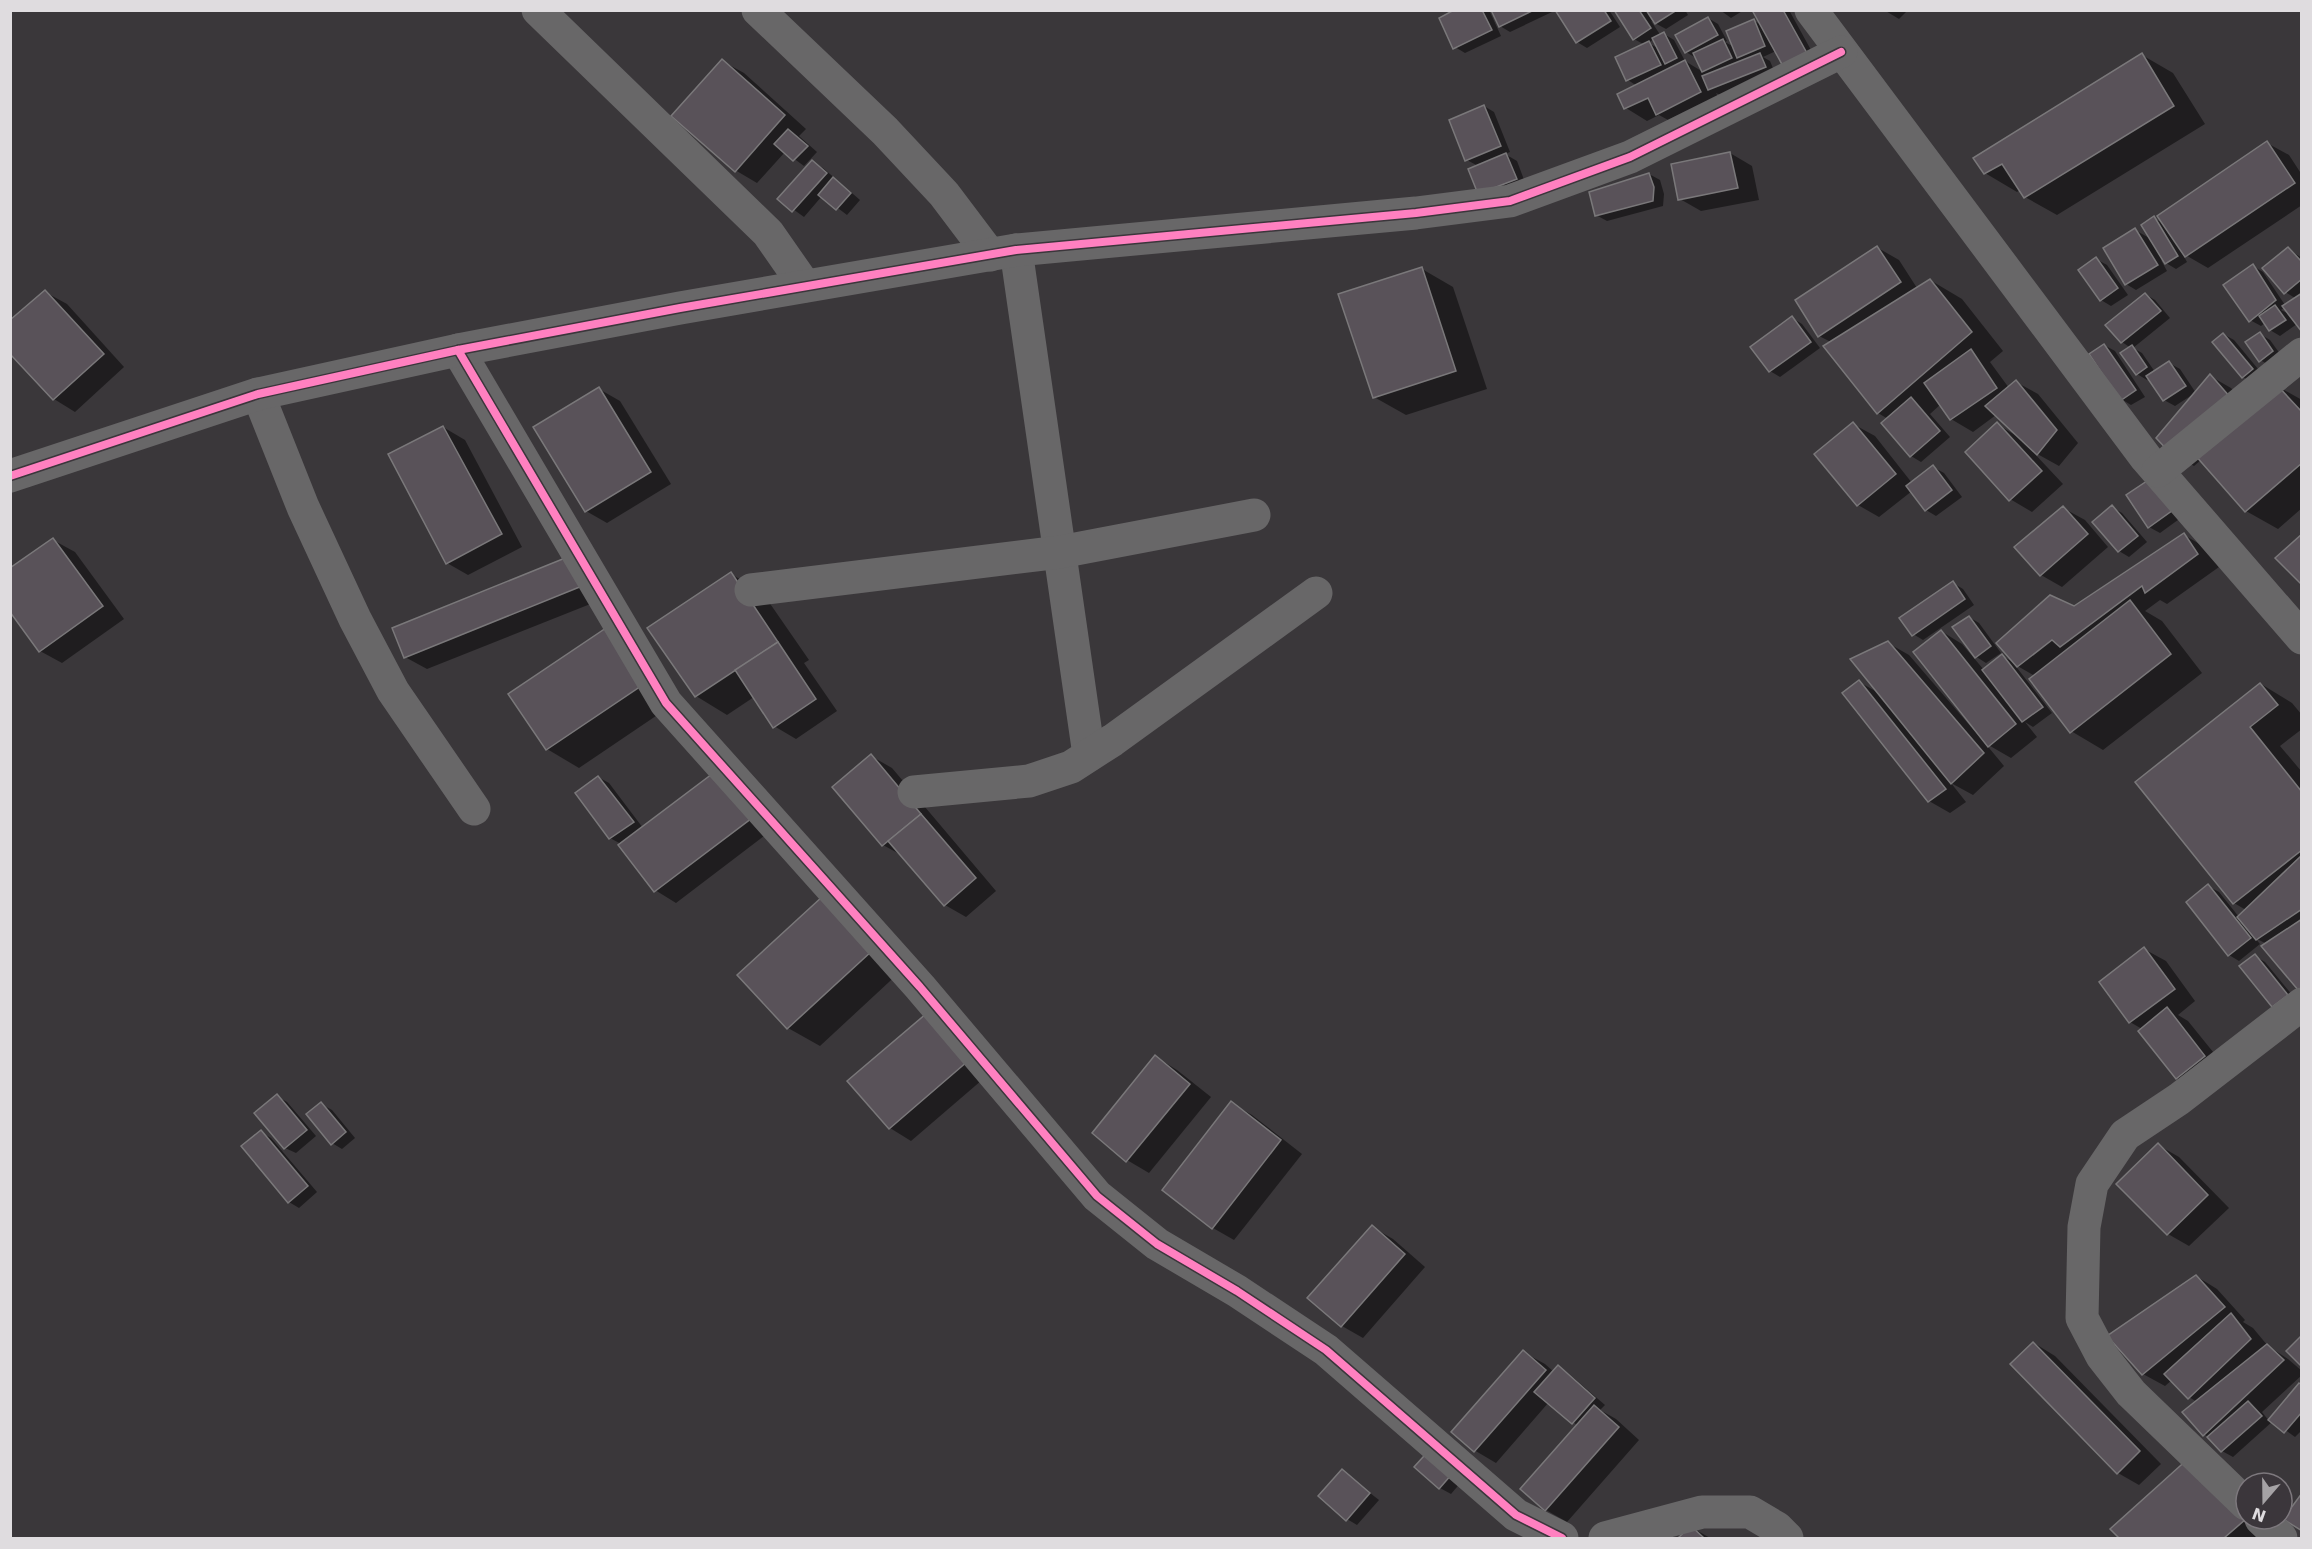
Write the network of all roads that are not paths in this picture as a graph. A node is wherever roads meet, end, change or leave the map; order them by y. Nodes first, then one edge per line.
1 (538, 10) edge
2 (758, 10) edge
3 (1811, 10) edge
4 (1841, 52) junction
5 (1003, 252) junction
6 (805, 286) junction
7 (458, 350) junction
8 (2301, 354) edge
9 (258, 394) junction
10 (2158, 471) junction
11 (10, 476) edge
12 (1254, 515) dead end
13 (1060, 552) junction
14 (751, 590) dead end
15 (1316, 593) dead end
16 (2301, 638) edge
17 (1089, 755) junction
18 (914, 792) dead end
19 (474, 809) dead end
20 (2301, 1004) edge
21 (2234, 1492) edge
22 (1562, 1539) edge
23 (1605, 1539) edge
24 (1787, 1539) edge

1 - 6 street
2 - 5 street
3 - 4 street
4 - 5 street
4 - 10 street
5 - 6 street
5 - 13 street
6 - 7 street
7 - 9 street
7 - 22 street
8 - 10 street
9 - 11 street
9 - 19 street
10 - 16 street
12 - 13 street
13 - 14 street
13 - 17 street
15 - 17 street
17 - 18 street
20 - 21 street
23 - 24 street

